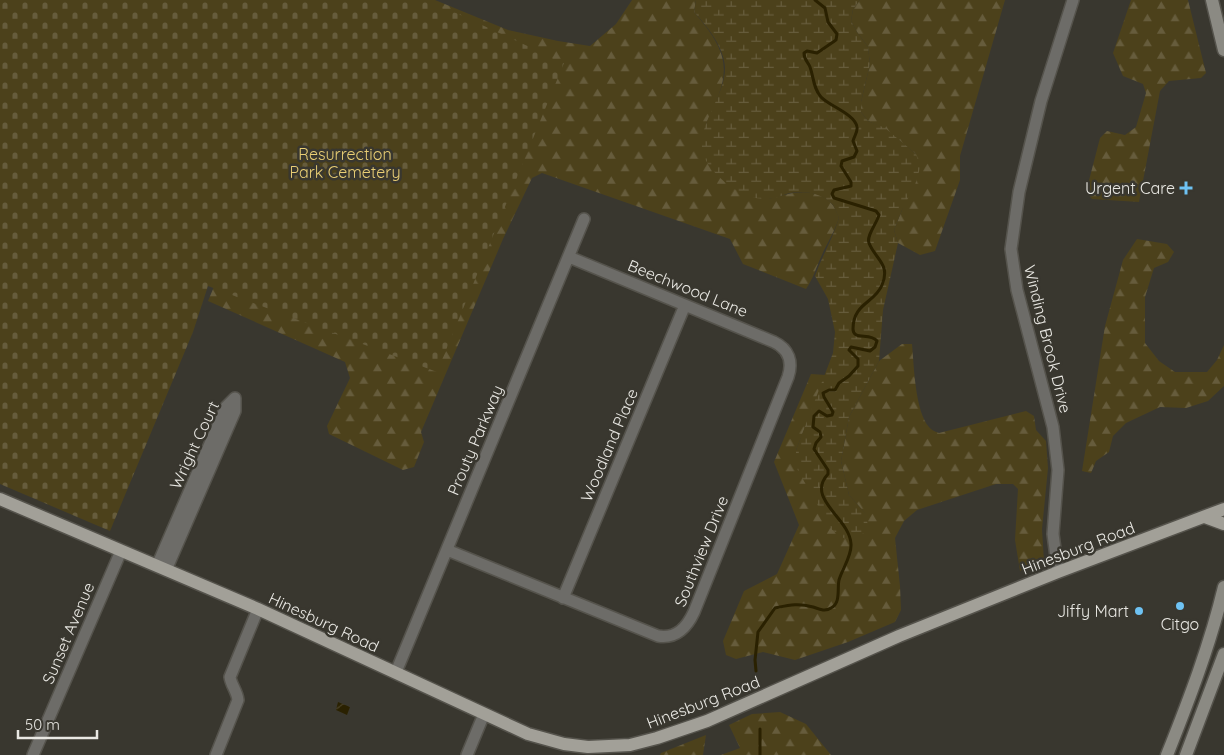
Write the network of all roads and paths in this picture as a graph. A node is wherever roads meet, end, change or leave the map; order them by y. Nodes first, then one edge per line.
1 (1072, 0) edge
2 (1212, 0) edge
3 (1224, 50) edge
4 (584, 219) dead end
5 (569, 257) junction
6 (685, 304) junction
7 (789, 357) joint
8 (0, 499) edge
9 (1224, 509) edge
10 (1205, 517) junction
11 (1224, 524) edge
12 (447, 550) junction
13 (121, 551) junction
14 (162, 568) junction
15 (1058, 572) junction
16 (1224, 587) edge
17 (563, 598) junction
18 (258, 609) junction
19 (1224, 654) edge
20 (396, 672) junction
21 (484, 714) junction
22 (600, 751) edge
23 (33, 755) edge
24 (216, 755) edge
25 (467, 755) edge
26 (1167, 755) edge
27 (1186, 755) edge

1 - 15 street, Winding Brook Drive
2 - 3 main road
4 - 5 street, Prouty Parkway
5 - 6 street, Beechwood Lane
5 - 12 street, Prouty Parkway
6 - 7 street, Beechwood Lane
6 - 17 street, Woodland Place
7 - 17 street, Southview Drive
8 - 13 main road, Hinesburg Road
9 - 10 main road, Hinesburg Road
10 - 11 main road
10 - 15 main road, Hinesburg Road
12 - 17 street, Southview Drive
12 - 20 street, Prouty Parkway
13 - 14 main road, Hinesburg Road
13 - 23 street, Sunset Avenue
14 - 14 street, Wright Court
14 - 18 main road, Hinesburg Road
15 - 22 main road, Hinesburg Road
16 - 26 main road
18 - 20 main road, Hinesburg Road
18 - 24 street
19 - 27 main road
20 - 21 main road, Hinesburg Road
21 - 22 main road, Hinesburg Road
21 - 25 street

